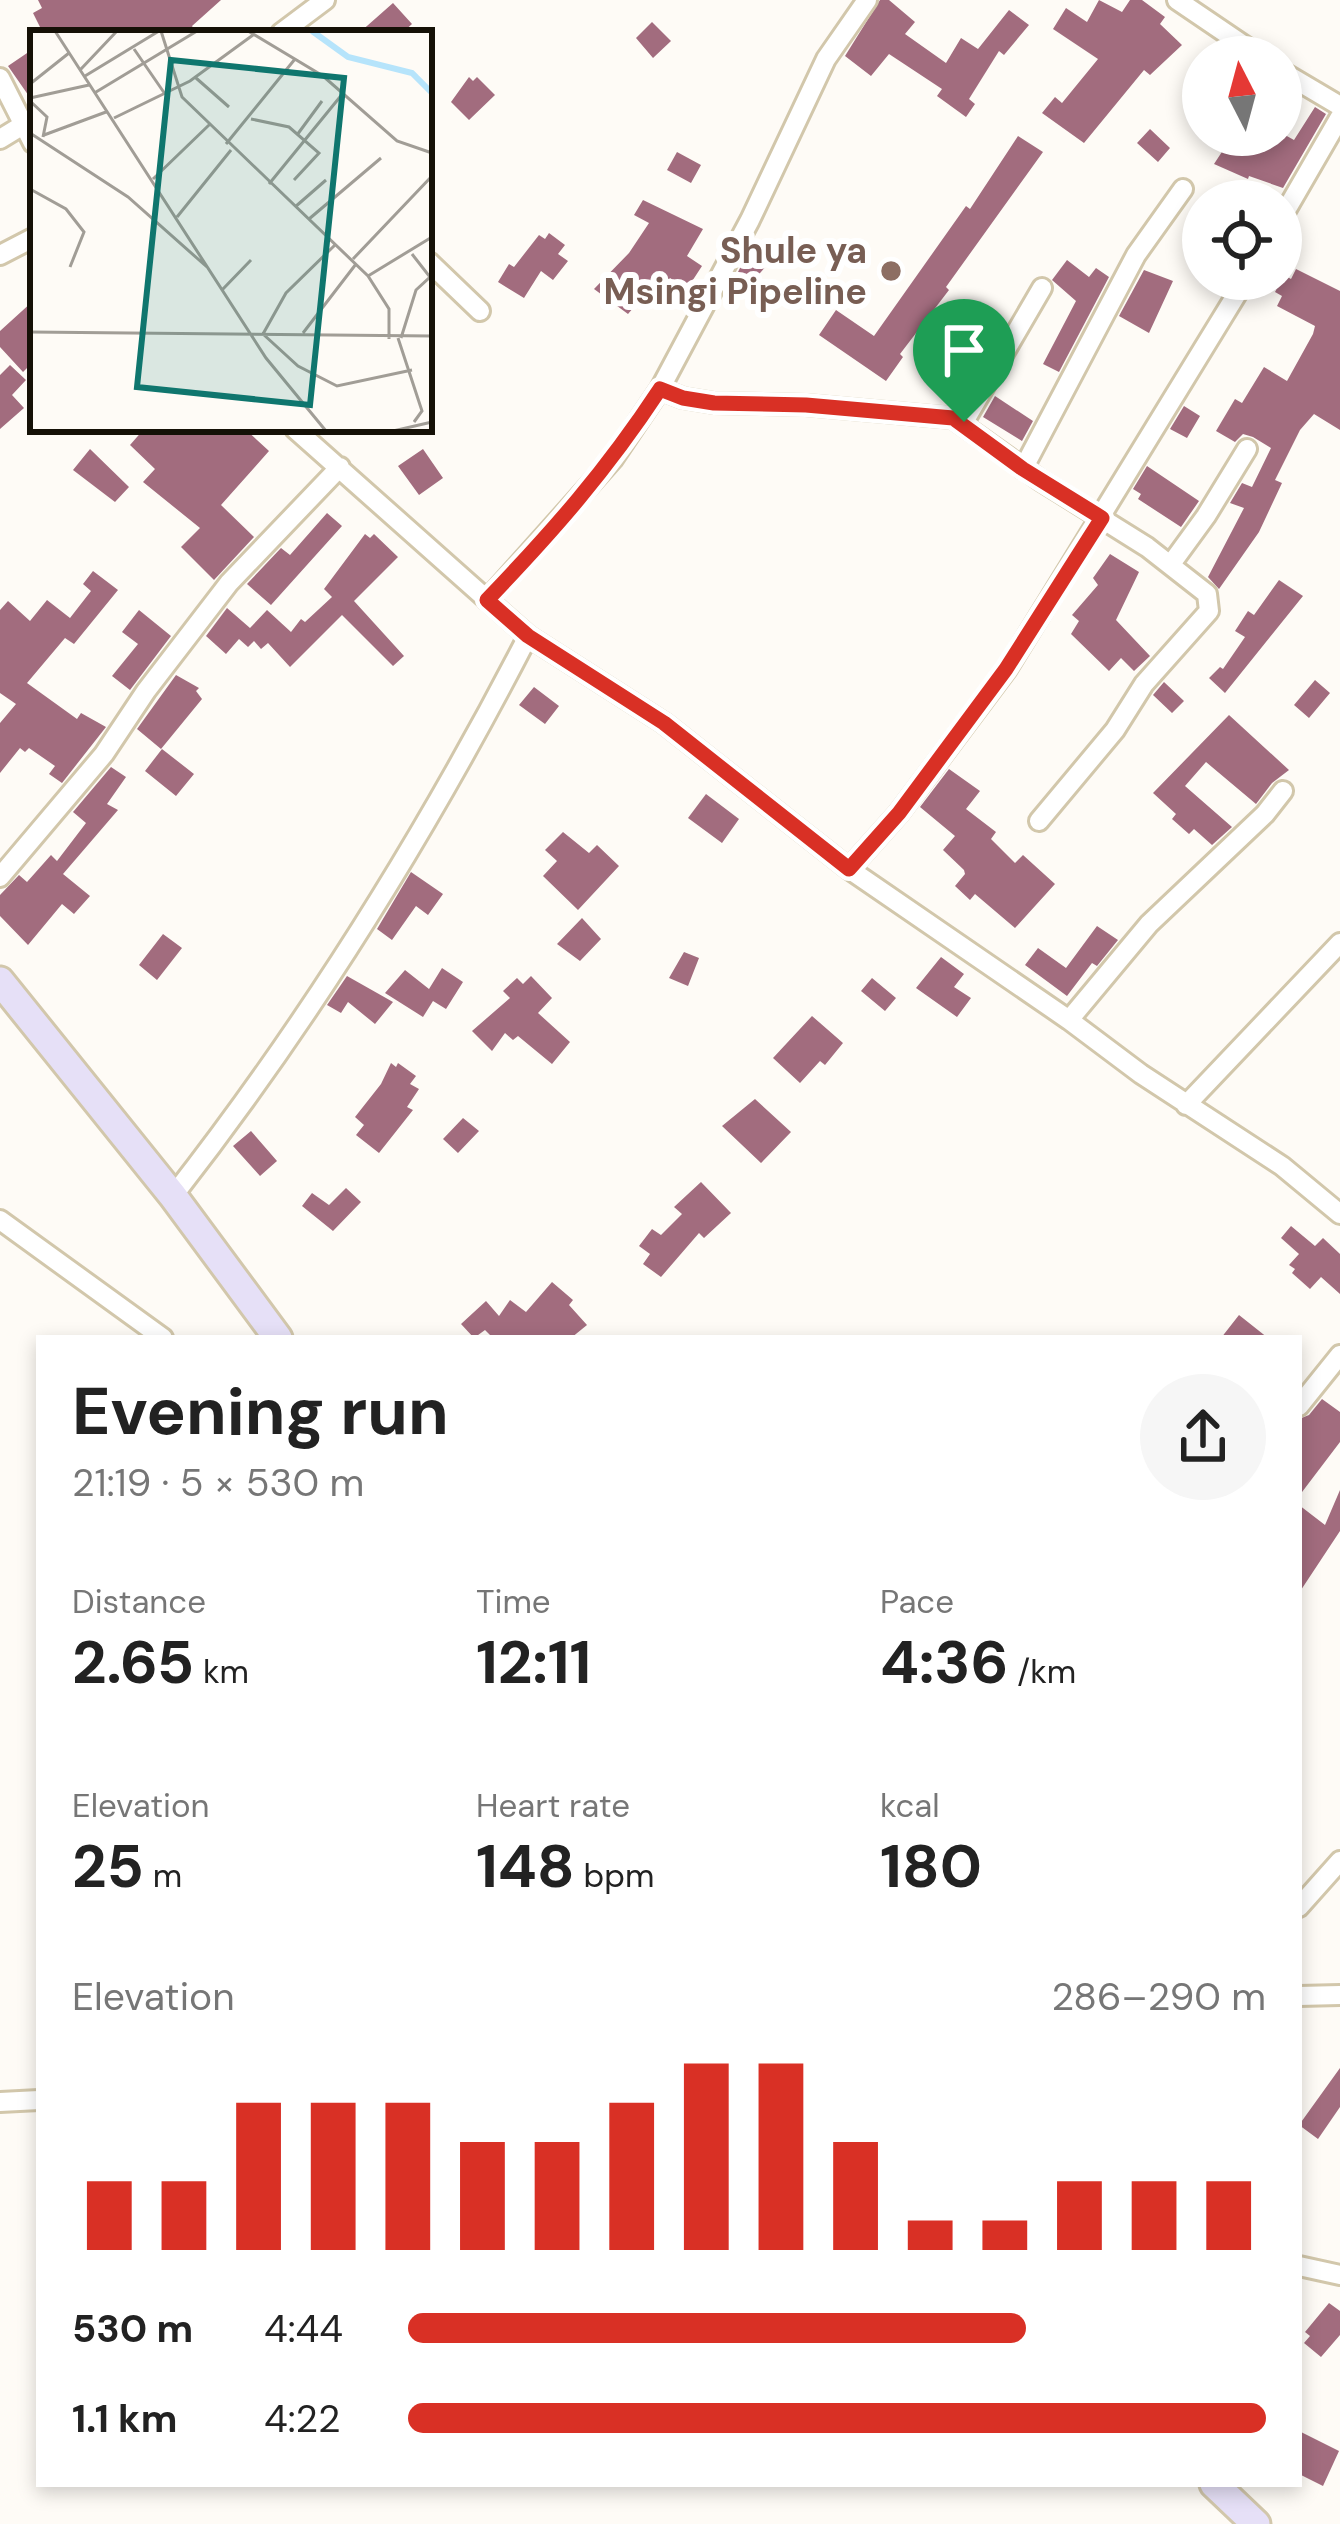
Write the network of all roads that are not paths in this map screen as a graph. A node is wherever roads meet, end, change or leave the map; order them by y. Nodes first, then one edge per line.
1 (325, 0) edge
2 (867, 0) edge
3 (1177, 0) edge
4 (285, 30) edge
5 (1230, 36) edge
6 (0, 78) edge
7 (1302, 83) edge
8 (1340, 106) edge
9 (1340, 117) edge
10 (22, 125) junction
11 (30, 138) edge
12 (0, 139) edge
13 (1302, 183) edge
14 (1182, 190) edge
15 (30, 240) edge
16 (0, 255) edge
17 (432, 265) edge
18 (1042, 288) dead end
19 (1233, 300) edge
20 (480, 311) dead end
21 (660, 389) junction
22 (964, 422) junction
23 (299, 432) edge
24 (1246, 449) dead end
25 (340, 467) junction
26 (1023, 469) junction
27 (1102, 518) junction
28 (1171, 564) junction
29 (487, 600) junction
30 (528, 636) junction
31 (1283, 791) dead end
32 (1039, 820) dead end
33 (849, 869) junction
34 (0, 877) edge
35 (1340, 943) edge
36 (0, 981) edge
37 (1069, 1020) junction
38 (1186, 1105) junction
39 (172, 1196) junction
40 (1340, 1214) edge
41 (0, 1220) edge
42 (160, 1335) edge
43 (276, 1335) edge
44 (1340, 1355) edge
45 (1302, 1402) edge
46 (1340, 1861) edge
47 (1302, 1904) edge
48 (1340, 1995) edge
49 (1302, 1996) edge
50 (36, 2100) edge
51 (0, 2102) edge
52 (1302, 2267) edge
53 (1340, 2275) edge
54 (1217, 2487) edge
55 (1256, 2524) edge

1 - 4 street
2 - 21 street
3 - 5 street
6 - 10 street
7 - 8 street
9 - 13 street
10 - 11 street
10 - 12 street
14 - 26 street
15 - 16 street
17 - 20 street
18 - 22 street
19 - 27 street
21 - 22 street
21 - 29 street
22 - 26 street
23 - 25 street
24 - 28 street
25 - 29 street
25 - 34 street
26 - 27 street
27 - 28 street
27 - 33 street
28 - 32 street
29 - 30 street
30 - 33 street
30 - 39 street
31 - 37 street
33 - 37 street
35 - 38 street
36 - 39 main road
37 - 38 street
38 - 40 street
39 - 43 main road
41 - 42 street
44 - 45 street
46 - 47 street
48 - 49 street
50 - 51 street
52 - 53 street
54 - 55 main road

